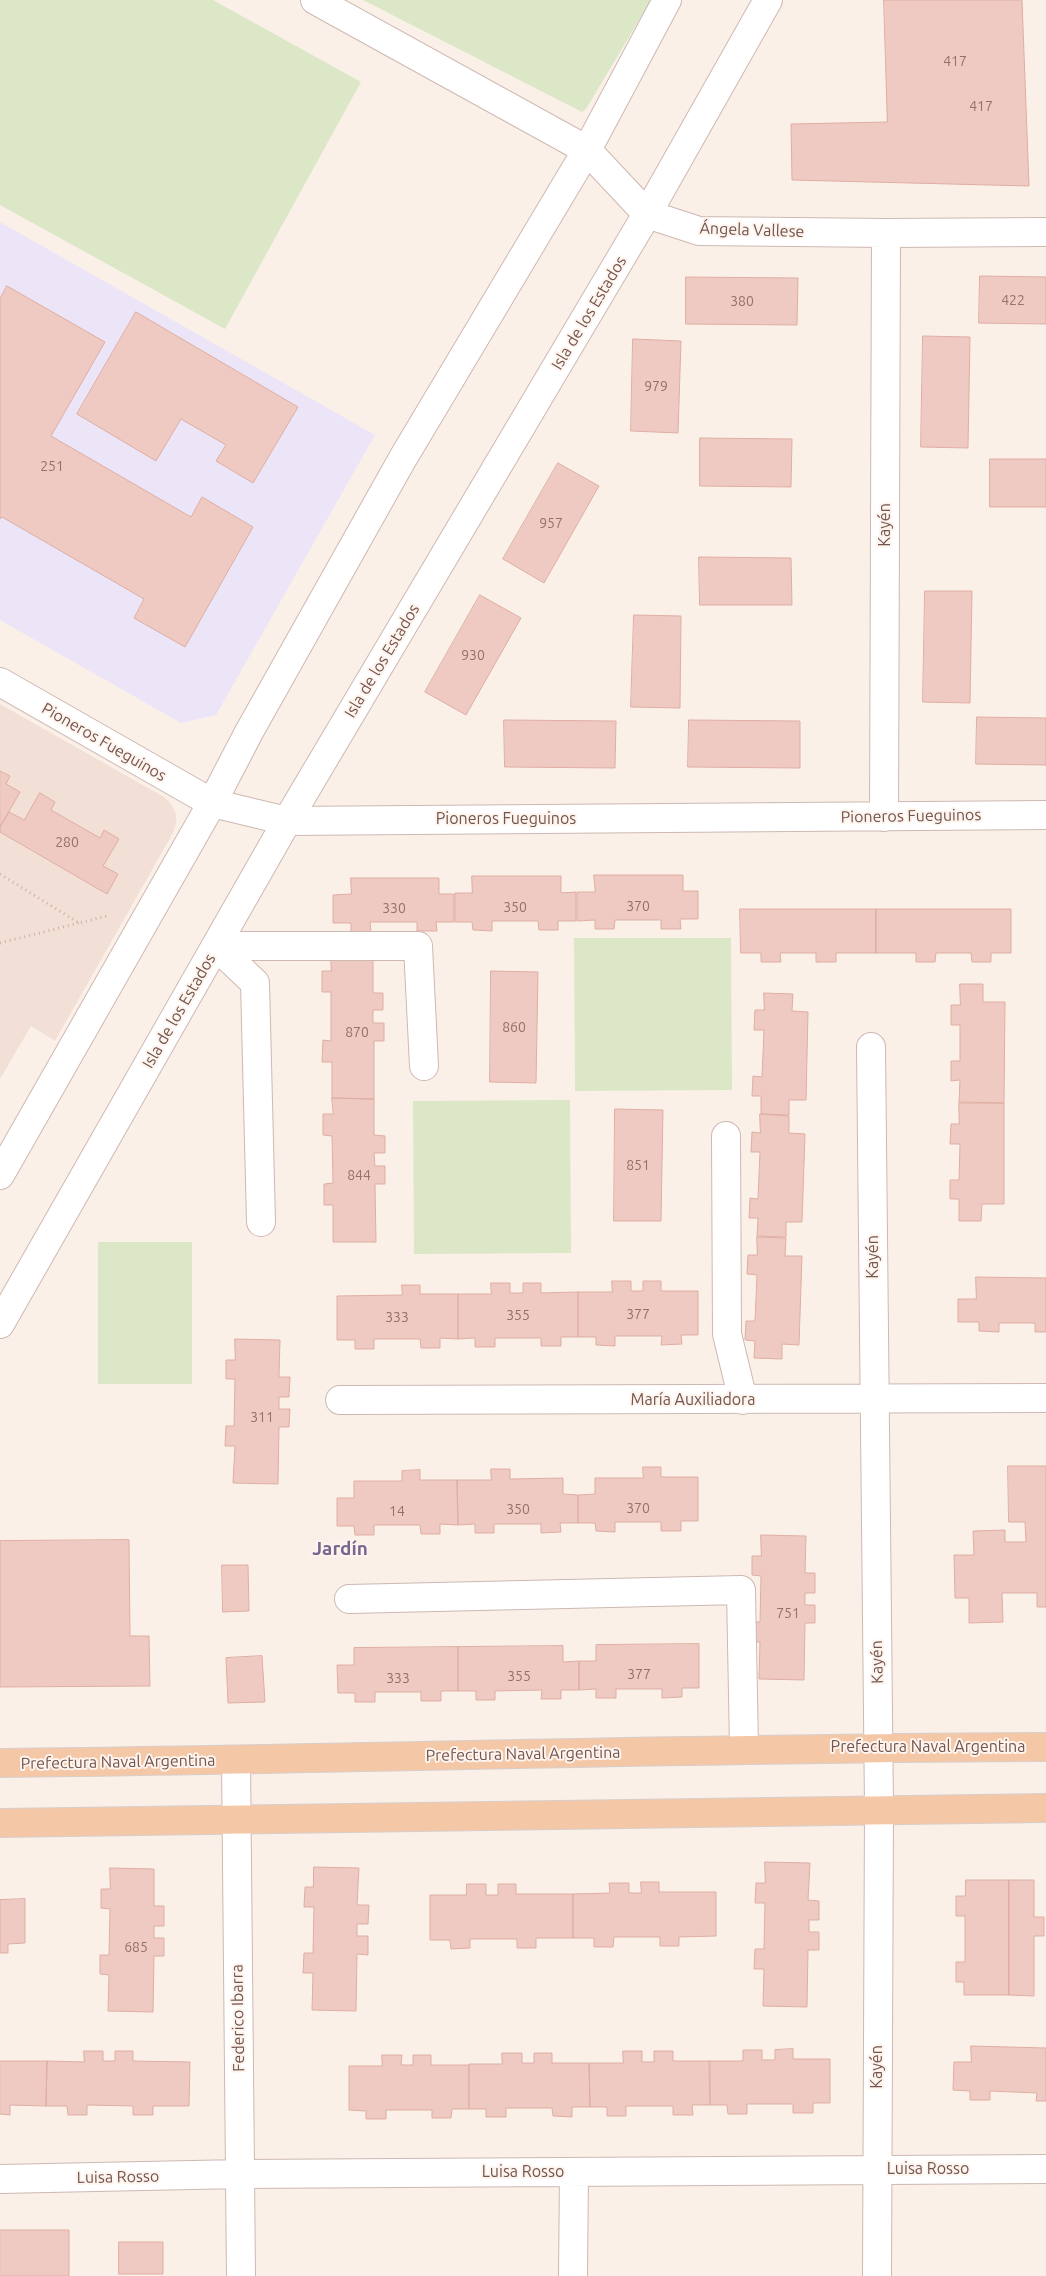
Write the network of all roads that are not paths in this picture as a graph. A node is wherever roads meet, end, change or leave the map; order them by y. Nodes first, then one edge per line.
1 (315, 0) edge
2 (667, 0) edge
3 (768, 0) edge
4 (586, 150) junction
5 (648, 214) junction
6 (1046, 232) edge
7 (886, 233) junction
8 (0, 682) edge
9 (212, 803) junction
10 (1046, 815) edge
11 (884, 817) junction
12 (287, 821) junction
13 (216, 946) junction
14 (871, 1047) dead end
15 (424, 1066) dead end
16 (726, 1136) dead end
17 (0, 1175) edge
18 (261, 1222) dead end
19 (0, 1324) edge
20 (1046, 1398) edge
21 (874, 1399) junction
22 (340, 1400) dead end
23 (743, 1400) junction
24 (349, 1599) dead end
25 (878, 1747) junction
26 (1046, 1747) edge
27 (744, 1748) junction
28 (236, 1760) junction
29 (0, 1763) edge
30 (1046, 1808) edge
31 (879, 1809) junction
32 (235, 1820) junction
33 (0, 1823) edge
34 (877, 2169) junction
35 (1046, 2169) edge
36 (574, 2172) junction
37 (240, 2174) junction
38 (0, 2178) edge
39 (241, 2276) edge
40 (573, 2276) edge
41 (877, 2276) edge

1 - 4 street, Ángela Vallese
2 - 4 street
3 - 5 street, Isla de los Estados
4 - 5 street, Ángela Vallese
4 - 9 street
5 - 7 street, Ángela Vallese
5 - 12 street, Isla de los Estados
6 - 7 street, Ángela Vallese
7 - 11 street, Kayén
8 - 9 street, Pioneros Fueguinos
9 - 12 street, Pioneros Fueguinos
9 - 17 street
10 - 11 street, Pioneros Fueguinos
11 - 12 street, Pioneros Fueguinos
12 - 13 street, Isla de los Estados
13 - 15 street
13 - 18 street
13 - 19 street, Isla de los Estados
14 - 21 street, Kayén
16 - 23 street
20 - 21 street, María Auxiliadora
21 - 23 street, María Auxiliadora
21 - 25 street, Kayén
22 - 23 street, María Auxiliadora
24 - 27 street
25 - 26 main road, Prefectura Naval Argentina
25 - 27 main road, Prefectura Naval Argentina
25 - 31 street, Kayén
27 - 28 main road, Prefectura Naval Argentina
28 - 29 main road, Prefectura Naval Argentina
28 - 32 street, Federico Ibarra
30 - 31 main road
31 - 32 main road
31 - 34 street, Kayén
32 - 33 main road
32 - 37 street, Federico Ibarra
34 - 35 street, Luisa Rosso
34 - 36 street, Luisa Rosso
34 - 41 street, Kayén
36 - 37 street, Luisa Rosso
36 - 40 street
37 - 38 street, Luisa Rosso
37 - 39 street, Federico Ibarra

